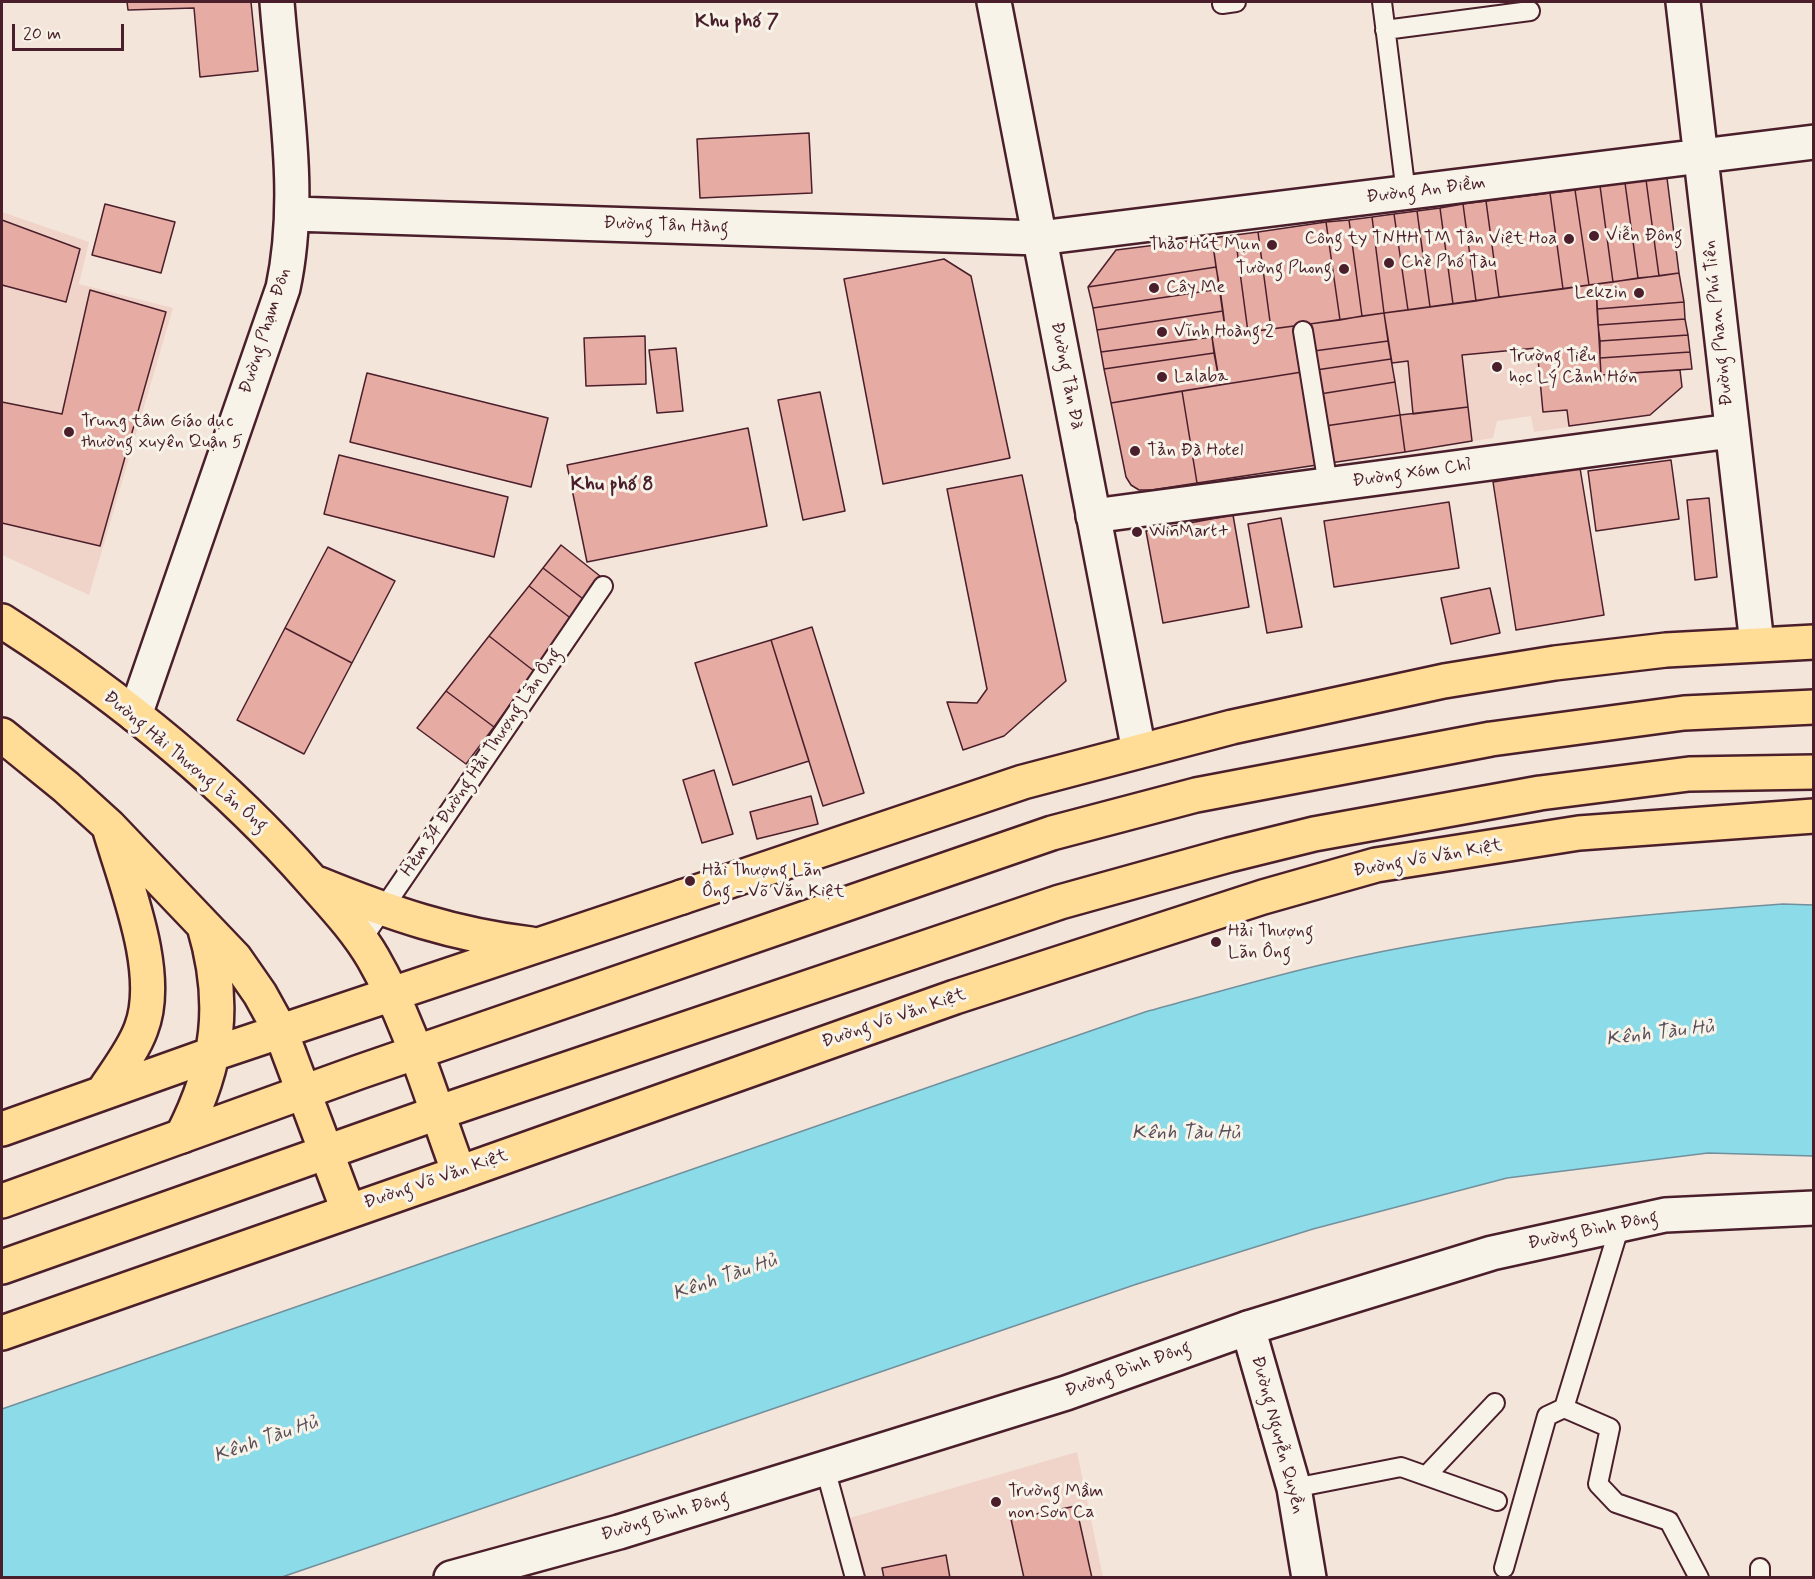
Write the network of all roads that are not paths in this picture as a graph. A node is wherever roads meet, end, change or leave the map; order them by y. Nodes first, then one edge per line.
1 (277, 2) edge
2 (994, 2) edge
3 (1382, 2) edge
4 (1683, 2) edge
5 (1530, 11) dead end
6 (1385, 30) junction
7 (1814, 142) edge
8 (1701, 156) junction
9 (1406, 193) junction
10 (293, 214) junction
11 (1039, 238) junction
12 (1303, 331) dead end
13 (1731, 431) junction
14 (1328, 485) junction
15 (1093, 516) junction
16 (603, 586) dead end
17 (2, 621) edge
18 (1814, 642) edge
19 (1757, 644) junction
20 (1814, 707) edge
21 (135, 715) junction
22 (2, 735) edge
23 (1139, 751) junction
24 (1814, 772) edge
25 (1814, 816) edge
26 (109, 826) junction
27 (312, 881) junction
28 (382, 910) junction
29 (202, 921) junction
30 (361, 941) junction
31 (542, 945) junction
32 (393, 995) junction
33 (281, 1032) junction
34 (414, 1053) junction
35 (213, 1054) junction
36 (103, 1092) junction
37 (304, 1092) junction
38 (437, 1113) junction
39 (2, 1129) edge
40 (182, 1136) junction
41 (326, 1152) junction
42 (459, 1173) junction
43 (2, 1200) edge
44 (1814, 1208) edge
45 (348, 1210) junction
46 (1620, 1225) junction
47 (2, 1267) edge
48 (1248, 1328) junction
49 (2, 1333) edge
50 (1495, 1403) dead end
51 (1564, 1408) junction
52 (825, 1468) junction
53 (1426, 1476) junction
54 (1294, 1488) junction
55 (1497, 1501) dead end
56 (1504, 1568) dead end
57 (451, 1578) edge
58 (855, 1578) edge
59 (1309, 1578) edge
60 (1699, 1578) edge

1 - 10 street, Đường Phạm Đôn
2 - 11 street, Đường Tản Đà
3 - 6 lane
4 - 8 street, Đường Phan Phú Tiên
5 - 6 lane
6 - 9 lane
7 - 8 street, Đường An Điềm
8 - 9 street, Đường An Điềm
8 - 13 street, Đường Phan Phú Tiên
9 - 11 street, Đường An Điềm
10 - 11 street, Đường Tân Hàng
10 - 21 street, Đường Phạm Đôn
11 - 15 street, Đường Tản Đà
12 - 14 lane
13 - 14 street, Đường Xóm Chỉ
13 - 19 street, Đường Phan Phú Tiên
14 - 15 street, Đường Xóm Chỉ
15 - 23 street, Đường Tản Đà
16 - 28 lane, Hẻm 34 Đường Hải Thượng Lãn Ông
17 - 21 main road, Đường Hải Thượng Lãn Ông
18 - 19 main road
19 - 23 main road
20 - 34 main road
21 - 27 main road, Đường Hải Thượng Lãn Ông
22 - 26 main road
23 - 31 main road
24 - 38 main road
25 - 42 main road, Đường Võ Văn Kiệt
26 - 29 main road
26 - 36 main road
27 - 28 main road
27 - 30 main road, Đường Hải Thượng Lãn Ông
28 - 30 lane, Hẻm 34 Đường Hải Thượng Lãn Ông
28 - 31 main road
29 - 33 main road
29 - 35 main road
30 - 32 main road, Đường Hải Thượng Lãn Ông
31 - 32 main road
32 - 33 main road
32 - 34 main road, Đường Hải Thượng Lãn Ông
33 - 35 main road
33 - 37 main road
34 - 37 main road
34 - 38 main road, Đường Hải Thượng Lãn Ông
35 - 36 main road
35 - 40 main road
36 - 39 main road
37 - 40 main road
37 - 41 main road
38 - 41 main road
38 - 42 main road, Đường Hải Thượng Lãn Ông
40 - 43 main road
41 - 45 main road
41 - 47 main road
42 - 45 main road, Đường Võ Văn Kiệt
44 - 46 street, Đường Bình Đông
45 - 49 main road, Đường Võ Văn Kiệt
46 - 48 street, Đường Bình Đông
46 - 51 lane
48 - 52 street, Đường Bình Đông
48 - 54 street, Đường Nguyễn Quyền
50 - 53 lane
51 - 56 lane
51 - 60 lane
52 - 57 street, Đường Bình Đông
52 - 58 lane
53 - 54 lane
53 - 55 lane
54 - 59 street, Đường Nguyễn Quyền

